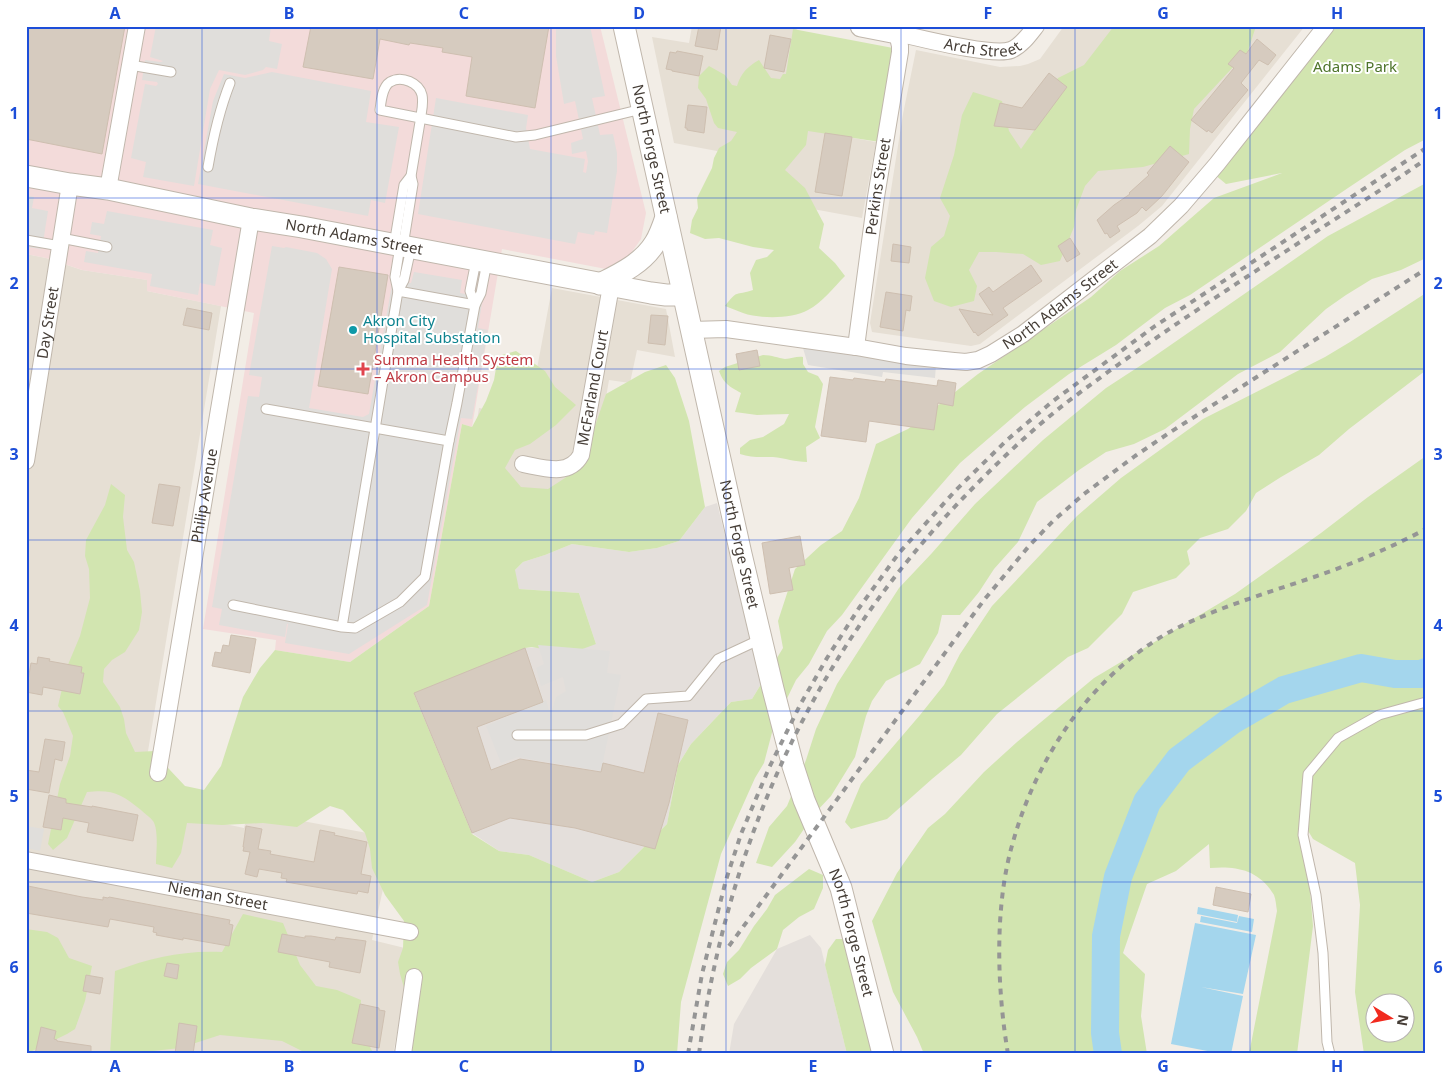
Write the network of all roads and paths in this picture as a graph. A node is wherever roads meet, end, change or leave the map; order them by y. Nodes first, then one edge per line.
1 (137, 26) edge
2 (624, 26) edge
3 (861, 26) edge
4 (1036, 26) edge
5 (1326, 26) edge
6 (897, 30) edge
7 (130, 65) junction
8 (171, 72) dead end
9 (230, 83) dead end
10 (642, 109) junction
11 (420, 118) junction
12 (208, 167) dead end
13 (26, 176) edge
14 (70, 184) junction
15 (108, 189) junction
16 (666, 217) junction
17 (251, 219) junction
18 (26, 240) edge
19 (61, 242) junction
20 (402, 246) junction
21 (107, 247) dead end
22 (482, 261) junction
23 (606, 285) junction
24 (398, 291) junction
25 (682, 294) junction
26 (475, 304) junction
27 (691, 330) junction
28 (856, 347) junction
29 (266, 409) dead end
30 (376, 427) junction
31 (449, 441) junction
32 (26, 460) edge
33 (523, 464) dead end
34 (233, 605) dead end
35 (342, 627) junction
36 (761, 638) junction
37 (1426, 702) edge
38 (517, 735) dead end
39 (158, 773) dead end
40 (26, 860) edge
41 (410, 932) dead end
42 (414, 977) dead end
43 (403, 1054) edge
44 (883, 1054) edge
45 (1330, 1054) edge

1 - 7 street
2 - 10 street, North Forge Street
3 - 6 street, Arch Street
4 - 6 street, Arch Street
5 - 28 street, North Adams Street
6 - 28 street, Perkins Street
7 - 8 lane
7 - 15 street
9 - 12 lane
10 - 11 lane
10 - 16 street, North Forge Street
11 - 11 lane
11 - 20 lane
13 - 14 street, North Adams Street
14 - 15 street, North Adams Street
14 - 19 street, Day Street
15 - 17 street, North Adams Street
16 - 23 street
16 - 25 street, North Forge Street
17 - 20 street, North Adams Street
17 - 39 street, Philip Avenue
18 - 19 lane
19 - 21 lane
19 - 32 street, Day Street
20 - 22 street, North Adams Street
20 - 24 lane
22 - 23 street, North Adams Street
22 - 26 lane
23 - 25 street, North Adams Street
23 - 33 street, McFarland Court
24 - 26 lane
24 - 30 lane
25 - 27 street, North Forge Street
26 - 31 lane
27 - 28 street, North Adams Street
27 - 36 street, North Forge Street
29 - 30 lane
30 - 31 lane
30 - 35 lane
31 - 35 lane
34 - 35 lane
36 - 38 lane
36 - 44 street, North Forge Street
37 - 45 lane
40 - 41 street, Nieman Street
42 - 43 street

